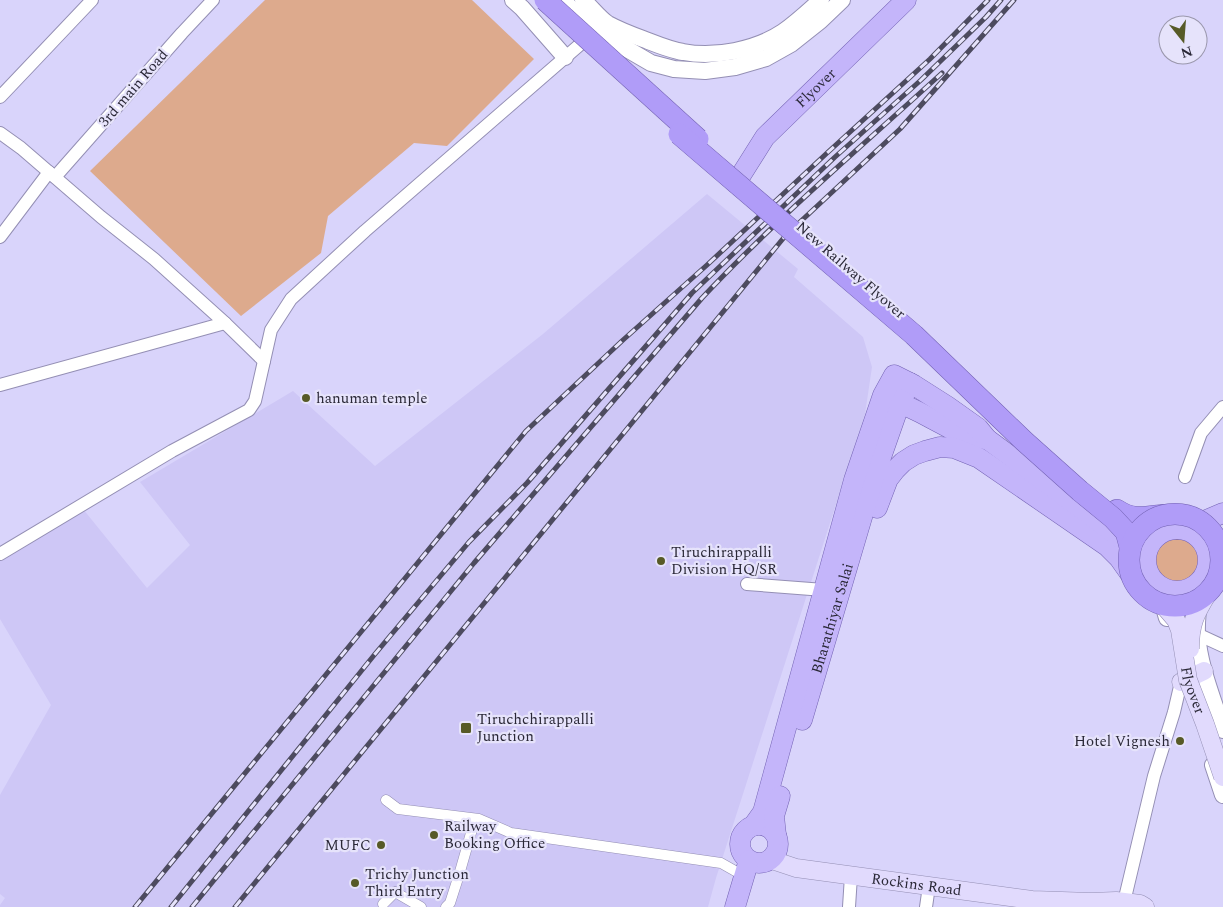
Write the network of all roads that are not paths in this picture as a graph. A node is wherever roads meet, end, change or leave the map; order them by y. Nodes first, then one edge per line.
1 (92, 0) edge
2 (213, 0) edge
3 (513, 0) edge
4 (530, 0) edge
5 (545, 0) edge
6 (562, 0) edge
7 (583, 0) edge
8 (821, 0) edge
9 (842, 0) edge
10 (893, 0) edge
11 (906, 0) edge
12 (602, 27) junction
13 (565, 58) junction
14 (0, 97) edge
15 (0, 133) edge
16 (52, 175) junction
17 (734, 176) junction
18 (0, 237) edge
19 (225, 322) junction
20 (264, 361) junction
21 (0, 386) edge
22 (892, 399) junction
23 (1223, 407) edge
24 (987, 440) junction
25 (1185, 477) dead end
26 (1223, 513) edge
27 (1223, 518) edge
28 (1200, 521) junction
29 (1165, 526) junction
30 (1109, 529) junction
31 (1130, 547) junction
32 (1223, 547) edge
33 (0, 554) edge
34 (1145, 578) junction
35 (1206, 581) junction
36 (747, 584) dead end
37 (833, 588) junction
38 (1164, 606) junction
39 (1197, 634) junction
40 (1223, 646) edge
41 (1204, 671) junction
42 (1181, 682) junction
43 (1223, 730) edge
44 (1223, 759) edge
45 (1223, 777) edge
46 (1223, 795) edge
47 (386, 800) dead end
48 (475, 818) junction
49 (752, 826) junction
50 (763, 857) junction
51 (851, 876) junction
52 (929, 886) junction
53 (1066, 900) junction
54 (1124, 902) junction
55 (383, 904) dead end
56 (1101, 904) edge
57 (421, 907) edge
58 (446, 907) edge
59 (735, 907) edge
60 (749, 907) edge
61 (849, 907) edge
62 (926, 907) edge
63 (1145, 907) edge

1 - 14 street
2 - 16 street, 3rd main Road
3 - 13 street
4 - 17 highway, New Railway Flyover, bridge
5 - 17 highway, New Railway Flyover, bridge
6 - 12 street
7 - 12 street
8 - 12 street
9 - 12 street
10 - 17 main road, Flyover
11 - 17 main road, Flyover
12 - 13 street
13 - 20 street
15 - 16 street
16 - 18 street, 3rd main Road
16 - 19 street
17 - 29 highway, New Railway Flyover, bridge
17 - 31 highway, New Railway Flyover, bridge
19 - 20 street
19 - 21 street
20 - 33 street
22 - 24 main road
22 - 24 main road, Bharathiyar Salai
22 - 37 main road, Bharathiyar Salai
23 - 25 street
24 - 30 main road
26 - 29 main road
27 - 28 highway
28 - 29 highway, New Railway Flyover, bridge
28 - 32 highway, bridge
29 - 30 main road
29 - 31 highway, bridge
29 - 34 main road
29 - 35 main road
30 - 34 main road
31 - 34 highway, bridge
32 - 35 highway, bridge
34 - 35 main road
34 - 37 main road
34 - 38 highway, bridge
34 - 42 street
35 - 38 highway, bridge
35 - 39 street
35 - 44 main road, Flyover, bridge
36 - 37 street
37 - 49 main road, Bharathiyar Salai
37 - 50 main road, Bharathiyar Salai
38 - 45 main road, Flyover, bridge
39 - 40 street
39 - 41 street
41 - 42 main road
41 - 43 street
42 - 46 street
42 - 54 street
47 - 48 street
48 - 50 street
48 - 58 street
49 - 50 main road
49 - 50 main road, Bharathiyar Salai
50 - 51 main road, Rockins Road
50 - 53 main road, Rockins Road
50 - 59 main road, Bharathiyar Salai
50 - 60 main road, Bharathiyar Salai
51 - 52 main road, Rockins Road
51 - 61 street
52 - 53 main road, Rockins Road
52 - 62 street
53 - 56 main road, Rockins Road
54 - 56 main road, Rockins Road
54 - 63 main road, Rockins Road
55 - 57 street

